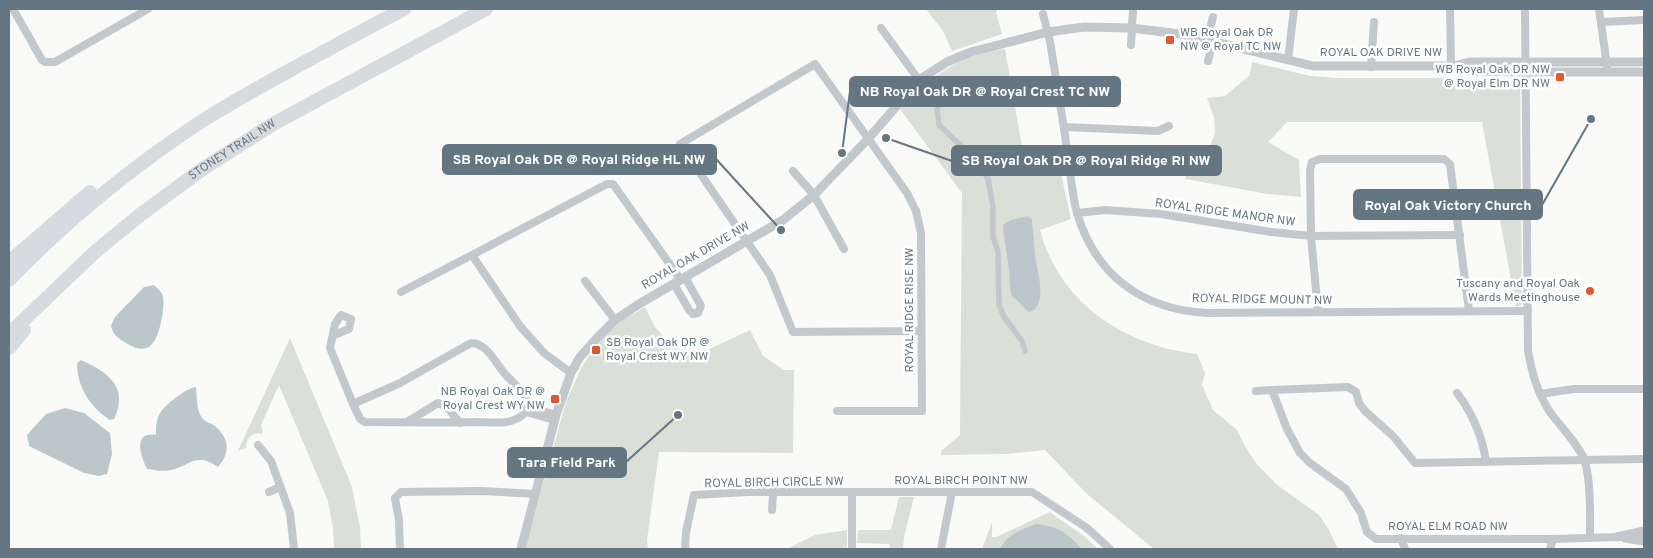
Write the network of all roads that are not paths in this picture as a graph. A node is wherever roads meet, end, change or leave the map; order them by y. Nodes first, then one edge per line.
1 (13, 9) edge
2 (148, 9) edge
3 (404, 9) edge
4 (486, 9) edge
5 (1133, 9) edge
6 (1294, 9) edge
7 (1450, 9) edge
8 (1525, 9) edge
9 (1599, 9) edge
10 (1044, 14) dead end
11 (1213, 17) dead end
12 (1644, 20) edge
13 (1374, 22) dead end
14 (1601, 22) junction
15 (881, 28) dead end
16 (1131, 28) junction
17 (1048, 32) junction
18 (1210, 40) junction
19 (1131, 45) dead end
20 (1288, 60) junction
21 (1208, 61) dead end
22 (1526, 62) junction
23 (1606, 62) junction
24 (1644, 62) edge
25 (1451, 66) junction
26 (1371, 67) junction
27 (1526, 72) junction
28 (1607, 72) junction
29 (1644, 72) edge
30 (923, 81) junction
31 (203, 120) junction
32 (1169, 126) dead end
33 (1064, 127) junction
34 (868, 139) junction
35 (793, 171) dead end
36 (814, 195) junction
37 (1077, 213) junction
38 (1460, 234) junction
39 (1311, 236) junction
40 (748, 241) junction
41 (844, 249) dead end
42 (472, 255) junction
43 (9, 262) edge
44 (9, 280) edge
45 (680, 280) junction
46 (585, 281) dead end
47 (401, 292) dead end
48 (45, 301) junction
49 (1528, 310) junction
50 (1470, 311) junction
51 (1318, 312) junction
52 (615, 320) junction
53 (921, 331) junction
54 (9, 334) edge
55 (334, 335) dead end
56 (9, 348) edge
57 (1025, 351) dead end
58 (571, 373) junction
59 (1644, 389) edge
60 (1272, 390) junction
61 (1256, 391) dead end
62 (1457, 394) dead end
63 (1540, 394) junction
64 (354, 404) junction
65 (526, 409) junction
66 (837, 411) dead end
67 (555, 418) junction
68 (407, 422) junction
69 (460, 423) junction
70 (258, 445) dead end
71 (1644, 459) edge
72 (1585, 461) junction
73 (1486, 462) junction
74 (280, 487) junction
75 (269, 492) dead end
76 (952, 492) junction
77 (773, 493) junction
78 (852, 493) junction
79 (536, 494) junction
80 (772, 510) dead end
81 (1644, 532) edge
82 (1617, 537) junction
83 (1401, 538) junction
84 (1590, 538) junction
85 (1552, 540) junction
86 (1644, 541) edge
87 (294, 549) edge
88 (400, 549) edge
89 (521, 549) edge
90 (685, 549) edge
91 (852, 549) edge
92 (941, 549) edge
93 (1110, 549) edge
94 (1406, 549) edge
95 (1550, 549) edge

1 - 2 street
3 - 31 highway
4 - 48 highway, STONEY TRAIL NW
5 - 16 street
6 - 20 street
7 - 25 street
8 - 22 street
9 - 14 street
10 - 17 street, ROYAL RIDGE MOUNT NW
11 - 18 street
12 - 14 street
13 - 26 street
14 - 23 street
15 - 30 street
16 - 17 street, ROYAL OAK DRIVE NW
16 - 18 street, ROYAL OAK DRIVE NW
16 - 19 street
17 - 30 street, ROYAL OAK DRIVE NW
17 - 33 street, ROYAL RIDGE MOUNT NW
18 - 20 street, ROYAL OAK DRIVE NW
18 - 21 street
20 - 26 street, ROYAL OAK DRIVE NW
22 - 23 street, ROYAL OAK DRIVE NW
22 - 25 street, ROYAL OAK DRIVE NW
22 - 27 street
23 - 24 street, ROYAL OAK DRIVE NW
23 - 28 street
25 - 26 street, ROYAL OAK DRIVE NW
25 - 27 street, ROYAL OAK DRIVE NW
27 - 28 street, ROYAL OAK DRIVE NW
27 - 49 street
28 - 29 street, ROYAL OAK DRIVE NW
30 - 34 street, ROYAL OAK DRIVE NW
30 - 57 street
31 - 43 highway
31 - 44 highway
32 - 33 street
33 - 37 street, ROYAL RIDGE MOUNT NW
34 - 36 street, ROYAL OAK DRIVE NW
34 - 40 street, ROYAL RIDGE RISE NW
34 - 53 street, ROYAL RIDGE RISE NW
35 - 36 street
36 - 40 street, ROYAL OAK DRIVE NW
36 - 41 street
37 - 39 street, ROYAL RIDGE MANOR NW
37 - 51 street, ROYAL RIDGE MOUNT NW
38 - 39 street, ROYAL RIDGE MANOR NW
38 - 39 street
38 - 50 street
39 - 51 street
40 - 45 street, ROYAL OAK DRIVE NW
40 - 53 street
42 - 45 street
42 - 47 street
42 - 58 street
45 - 52 street, ROYAL OAK DRIVE NW
46 - 52 street
48 - 54 highway, STONEY TRAIL NW
48 - 56 highway
49 - 50 street, ROYAL RIDGE MOUNT NW
49 - 63 street
50 - 51 street, ROYAL RIDGE MOUNT NW
52 - 58 street, ROYAL OAK DRIVE NW
53 - 66 street, ROYAL RIDGE RISE NW
55 - 64 street
58 - 67 street, ROYAL OAK DRIVE NW
59 - 63 street
60 - 61 street
60 - 73 street
60 - 83 street, ROYAL ELM ROAD NW
62 - 73 street
63 - 72 street
64 - 65 street
64 - 68 street
65 - 67 street
65 - 69 street
67 - 79 street, ROYAL OAK DRIVE NW
68 - 69 street
68 - 69 street
70 - 74 street
71 - 72 street
72 - 73 street
72 - 84 street
74 - 75 street
74 - 87 street
76 - 78 street, ROYAL BIRCH POINT NW
76 - 92 street
76 - 93 street, ROYAL BIRCH POINT NW
77 - 78 street, ROYAL BIRCH CIRCLE NW
77 - 80 street
77 - 90 street, ROYAL BIRCH CIRCLE NW
78 - 91 street, ROYAL BIRCH CIRCLE NW
79 - 88 street
79 - 89 street, ROYAL OAK DRIVE NW
81 - 82 street, ROYAL ELM ROAD NW
82 - 84 street, ROYAL ELM ROAD NW
82 - 86 street, ROYAL ELM ROAD NW
83 - 85 street, ROYAL ELM ROAD NW
83 - 94 street
84 - 85 street, ROYAL ELM ROAD NW
85 - 95 street

